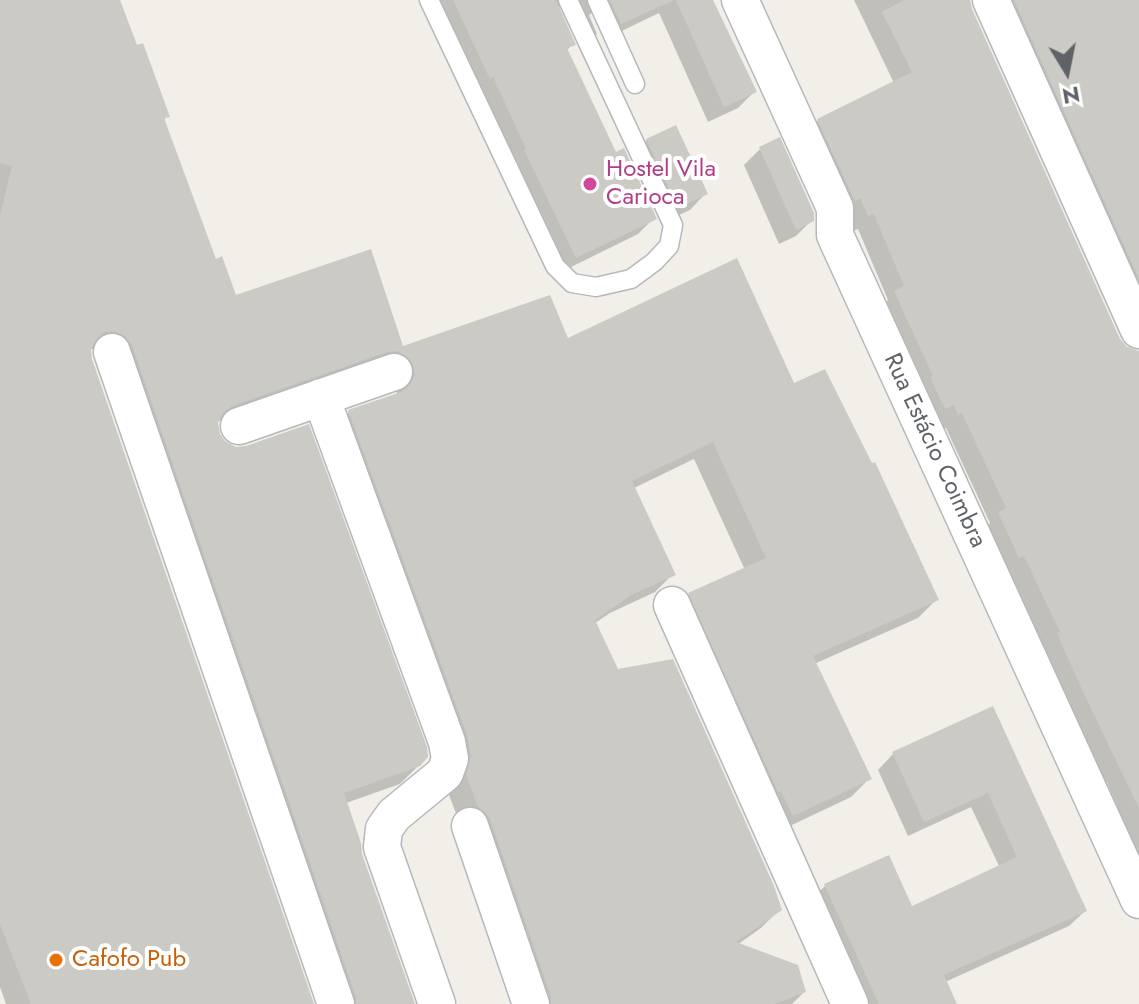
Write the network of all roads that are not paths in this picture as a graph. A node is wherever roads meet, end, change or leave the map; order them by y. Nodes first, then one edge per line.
1 (429, 0) edge
2 (568, 0) edge
3 (597, 0) edge
4 (740, 0) edge
5 (991, 0) edge
6 (635, 84) dead end
7 (1139, 330) edge
8 (112, 352) dead end
9 (394, 372) dead end
10 (321, 397) junction
11 (239, 426) dead end
12 (672, 605) dead end
13 (470, 826) dead end
14 (1139, 900) edge
15 (336, 1004) edge
16 (437, 1004) edge
17 (531, 1004) edge
18 (850, 1004) edge

1 - 2 lane
3 - 6 lane
4 - 14 street, Rua Estácio Coimbra
5 - 7 street
8 - 15 street
9 - 10 street
10 - 11 street
10 - 16 street
12 - 18 street
13 - 17 street

